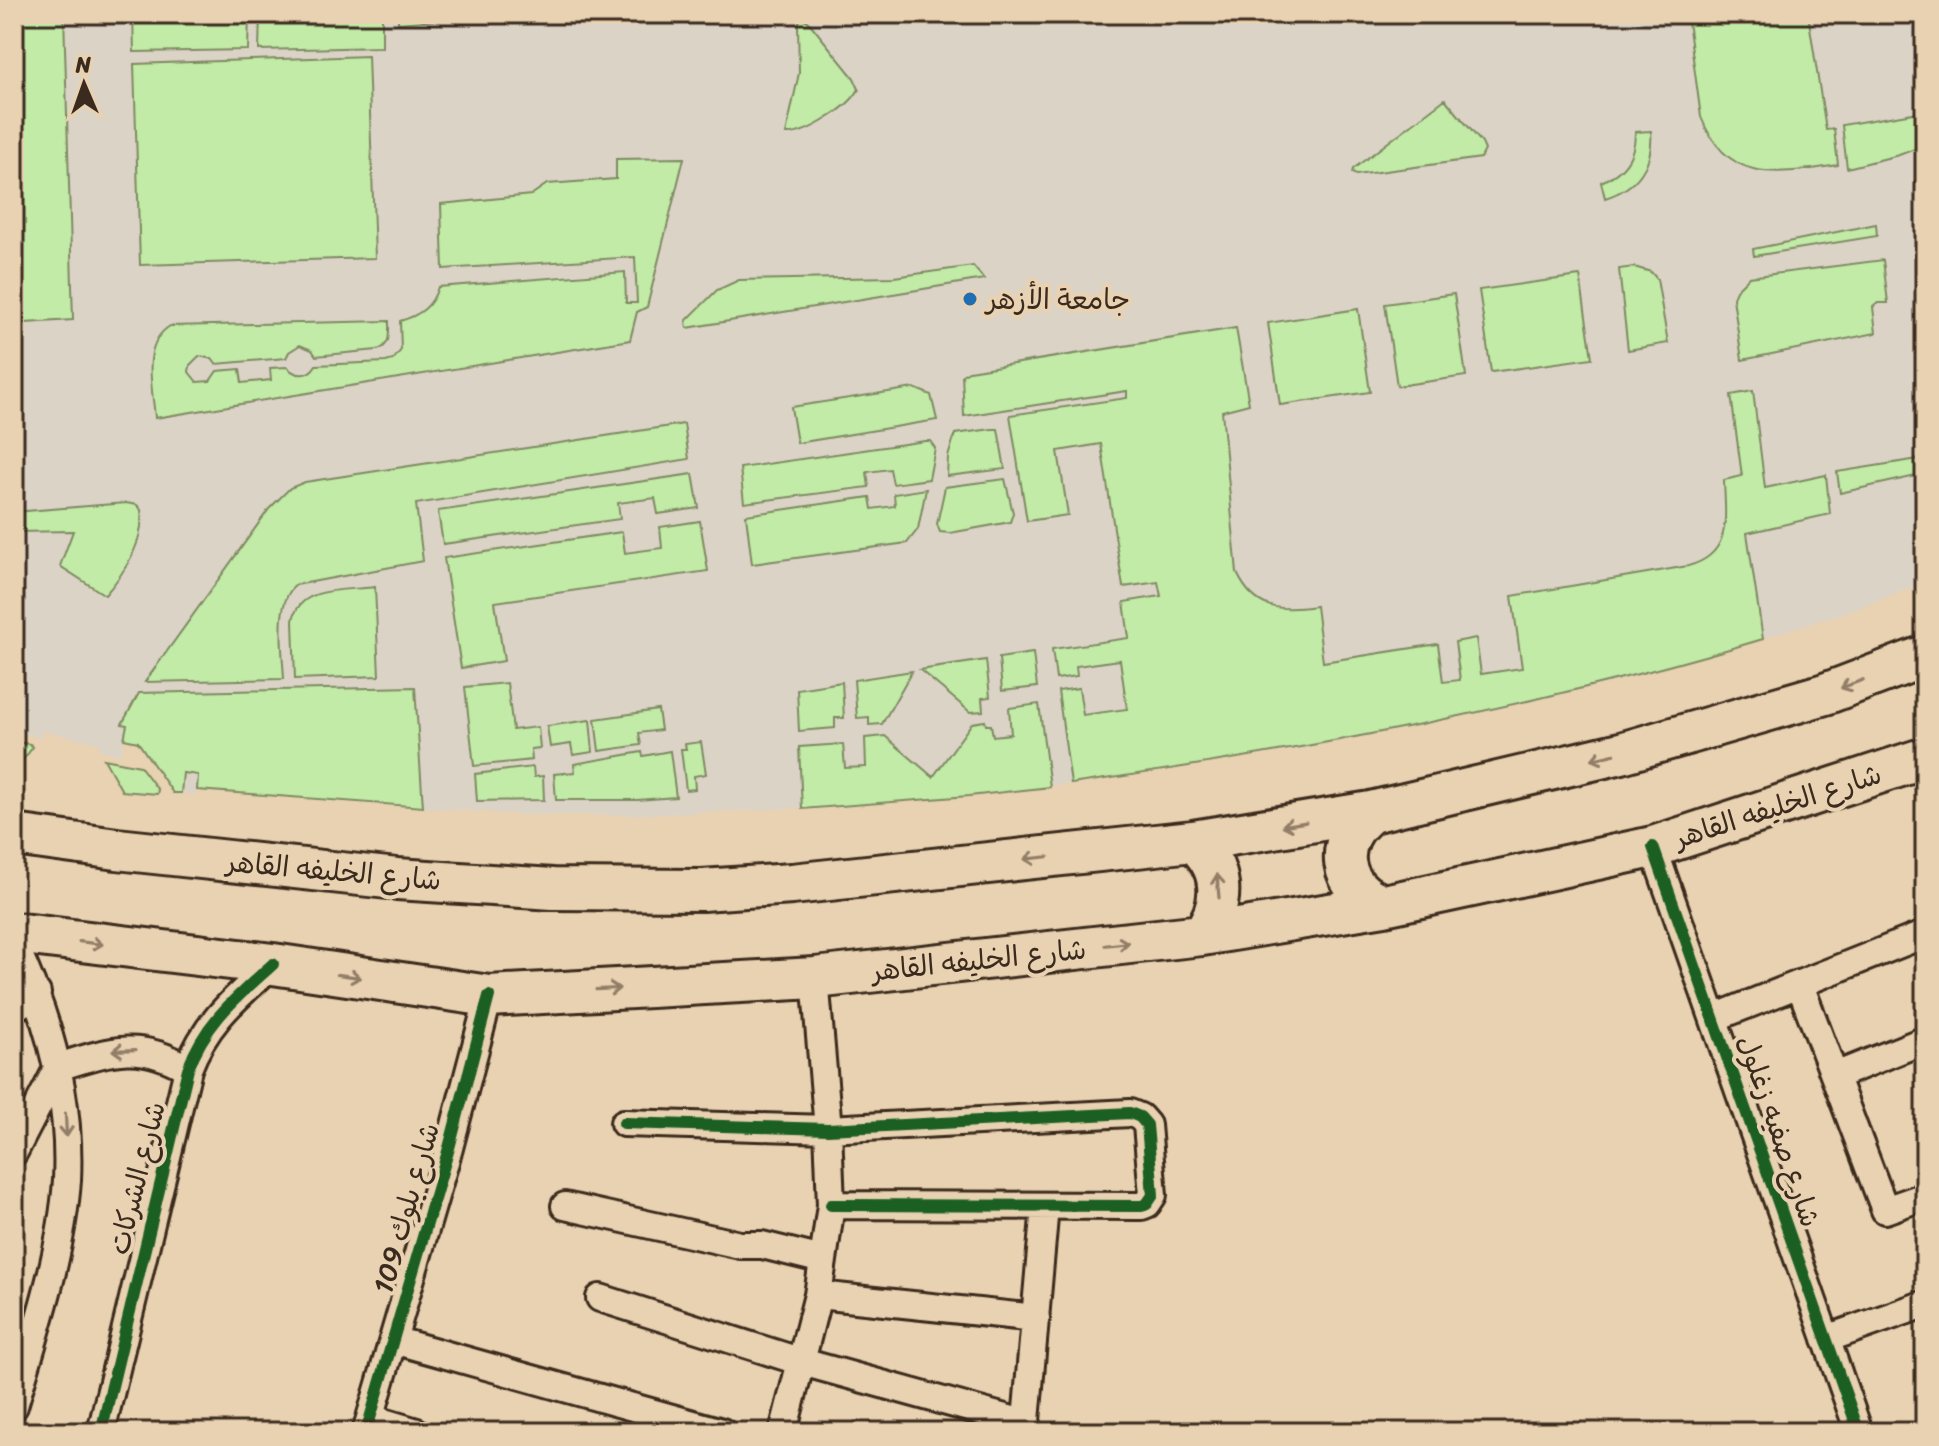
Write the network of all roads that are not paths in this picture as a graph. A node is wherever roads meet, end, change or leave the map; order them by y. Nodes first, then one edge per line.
1 (1925, 656) edge
2 (1925, 758) edge
3 (1371, 812) junction
4 (14, 835) edge
5 (1193, 841) junction
6 (1653, 847) junction
7 (1384, 905) junction
8 (14, 933) edge
9 (1925, 934) edge
10 (1202, 935) junction
11 (14, 944) edge
12 (273, 964) junction
13 (815, 978) junction
14 (1800, 985) junction
15 (37, 993) junction
16 (489, 996) junction
17 (14, 1008) edge
18 (1714, 1018) junction
19 (1925, 1040) edge
20 (58, 1067) junction
21 (188, 1069) junction
22 (1835, 1076) junction
23 (624, 1123) dead end
24 (828, 1129) junction
25 (14, 1152) edge
26 (1925, 1196) edge
27 (831, 1205) junction
28 (565, 1206) dead end
29 (1045, 1206) junction
30 (823, 1260) junction
31 (818, 1295) junction
32 (600, 1298) dead end
33 (1925, 1304) edge
34 (1036, 1318) junction
35 (24, 1337) edge
36 (1826, 1339) junction
37 (393, 1340) junction
38 (802, 1362) junction
39 (14, 1406) edge
40 (368, 1425) edge
41 (1026, 1428) edge
42 (101, 1432) edge
43 (417, 1432) edge
44 (722, 1432) edge
45 (783, 1432) edge
46 (1859, 1432) edge

1 -> 3 main road, شارع الخليفه القاهر
2 - 6 main road, شارع الخليفه القاهر
3 -> 5 main road, شارع الخليفه القاهر
3 - 7 main road
5 -> 4 main road, شارع الخليفه القاهر
10 -> 5 main road
6 - 7 main road, شارع الخليفه القاهر
6 - 18 street, شارع صفيه زغلول
7 - 10 main road, شارع الخليفه القاهر
8 -> 12 main road, شارع الخليفه القاهر
9 - 14 street
13 -> 10 main road, شارع الخليفه القاهر
11 - 15 street
12 -> 16 main road, شارع الخليفه القاهر
12 - 21 street, شارع الشركات
16 -> 13 main road, شارع الخليفه القاهر
13 - 24 street
14 - 18 street
14 - 22 street
15 - 17 street
15 - 20 street
16 - 37 street, شارع بلوك 109
18 - 36 street, شارع صفيه زغلول
19 - 22 street
21 -> 20 street
20 - 25 street
20 -> 35 street
21 - 42 street, شارع الشركات
22 - 26 street
23 - 24 street
24 - 27 street
24 - 29 street
27 - 29 street
27 - 30 street
28 - 30 street
29 - 34 street
30 - 31 street
31 - 34 street
31 - 38 street
32 - 38 street
33 - 36 street
34 - 41 street
35 - 39 street
36 - 46 street, شارع صفيه زغلول
37 - 40 street, شارع بلوك 109
37 - 44 street
38 - 41 street
38 - 45 street
40 - 43 street

